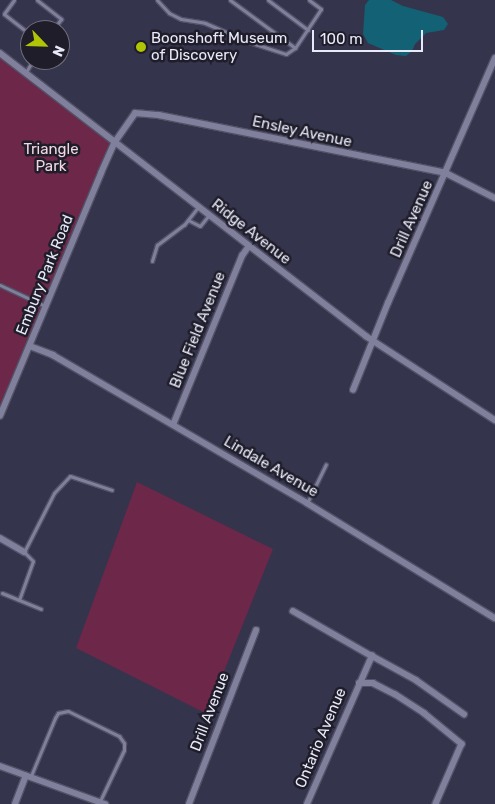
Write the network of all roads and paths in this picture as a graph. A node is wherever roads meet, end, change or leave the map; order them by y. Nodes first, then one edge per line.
1 (14, 0) edge
2 (37, 0) edge
3 (157, 0) edge
4 (230, 0) edge
5 (268, 0) edge
6 (309, 0) edge
7 (60, 20) edge
8 (20, 26) edge
9 (308, 30) junction
10 (295, 48) junction
11 (0, 53) edge
12 (495, 58) edge
13 (28, 70) edge
14 (26, 73) junction
15 (114, 142) junction
16 (446, 173) junction
17 (495, 198) edge
18 (198, 207) junction
19 (209, 215) junction
20 (188, 220) junction
21 (249, 246) junction
22 (152, 261) dead end
23 (0, 285) edge
24 (46, 306) junction
25 (373, 341) junction
26 (30, 346) junction
27 (354, 390) dead end
28 (0, 416) edge
29 (495, 420) edge
30 (173, 425) junction
31 (326, 464) dead end
32 (112, 490) dead end
33 (307, 503) junction
34 (0, 538) edge
35 (24, 552) junction
36 (2, 593) dead end
37 (19, 600) junction
38 (41, 609) dead end
39 (293, 611) dead end
40 (495, 618) edge
41 (256, 630) dead end
42 (372, 656) junction
43 (359, 683) junction
44 (464, 714) dead end
45 (0, 766) edge
46 (28, 777) junction
47 (102, 803) edge
48 (15, 804) edge
49 (189, 804) edge
50 (307, 804) edge
51 (436, 804) edge

1 - 8 lane
2 - 7 lane
3 - 10 lane
4 - 10 lane
5 - 9 lane
6 - 9 lane
9 - 10 lane
11 - 14 street, Ridge Avenue
12 - 16 street, Drill Avenue
13 - 14 lane
14 - 15 street, Ridge Avenue
15 - 16 street, Ensley Avenue
15 - 18 street, Ridge Avenue
15 - 24 street, Embury Park Road
16 - 17 street, Ensley Avenue
16 - 25 street, Drill Avenue
18 - 19 street, Ridge Avenue
18 - 20 lane
19 - 20 lane
19 - 21 street, Ridge Avenue
20 - 22 lane
21 - 25 street, Ridge Avenue
21 - 30 street, Blue Field Avenue
23 - 24 lane
24 - 26 street, Embury Park Road
25 - 27 street, Drill Avenue
25 - 29 street, Ridge Avenue
26 - 28 street, Embury Park Road
26 - 30 street, Lindale Avenue
30 - 33 street, Lindale Avenue
31 - 33 lane
32 - 35 lane
33 - 40 street, Lindale Avenue
34 - 35 street
35 - 37 lane
36 - 37 lane
37 - 38 lane
39 - 42 street
41 - 49 street, Drill Avenue
42 - 43 street, Ontario Avenue
42 - 44 street
43 - 50 street, Ontario Avenue
43 - 51 street
45 - 46 street
46 - 47 street
46 - 47 lane
46 - 48 street

